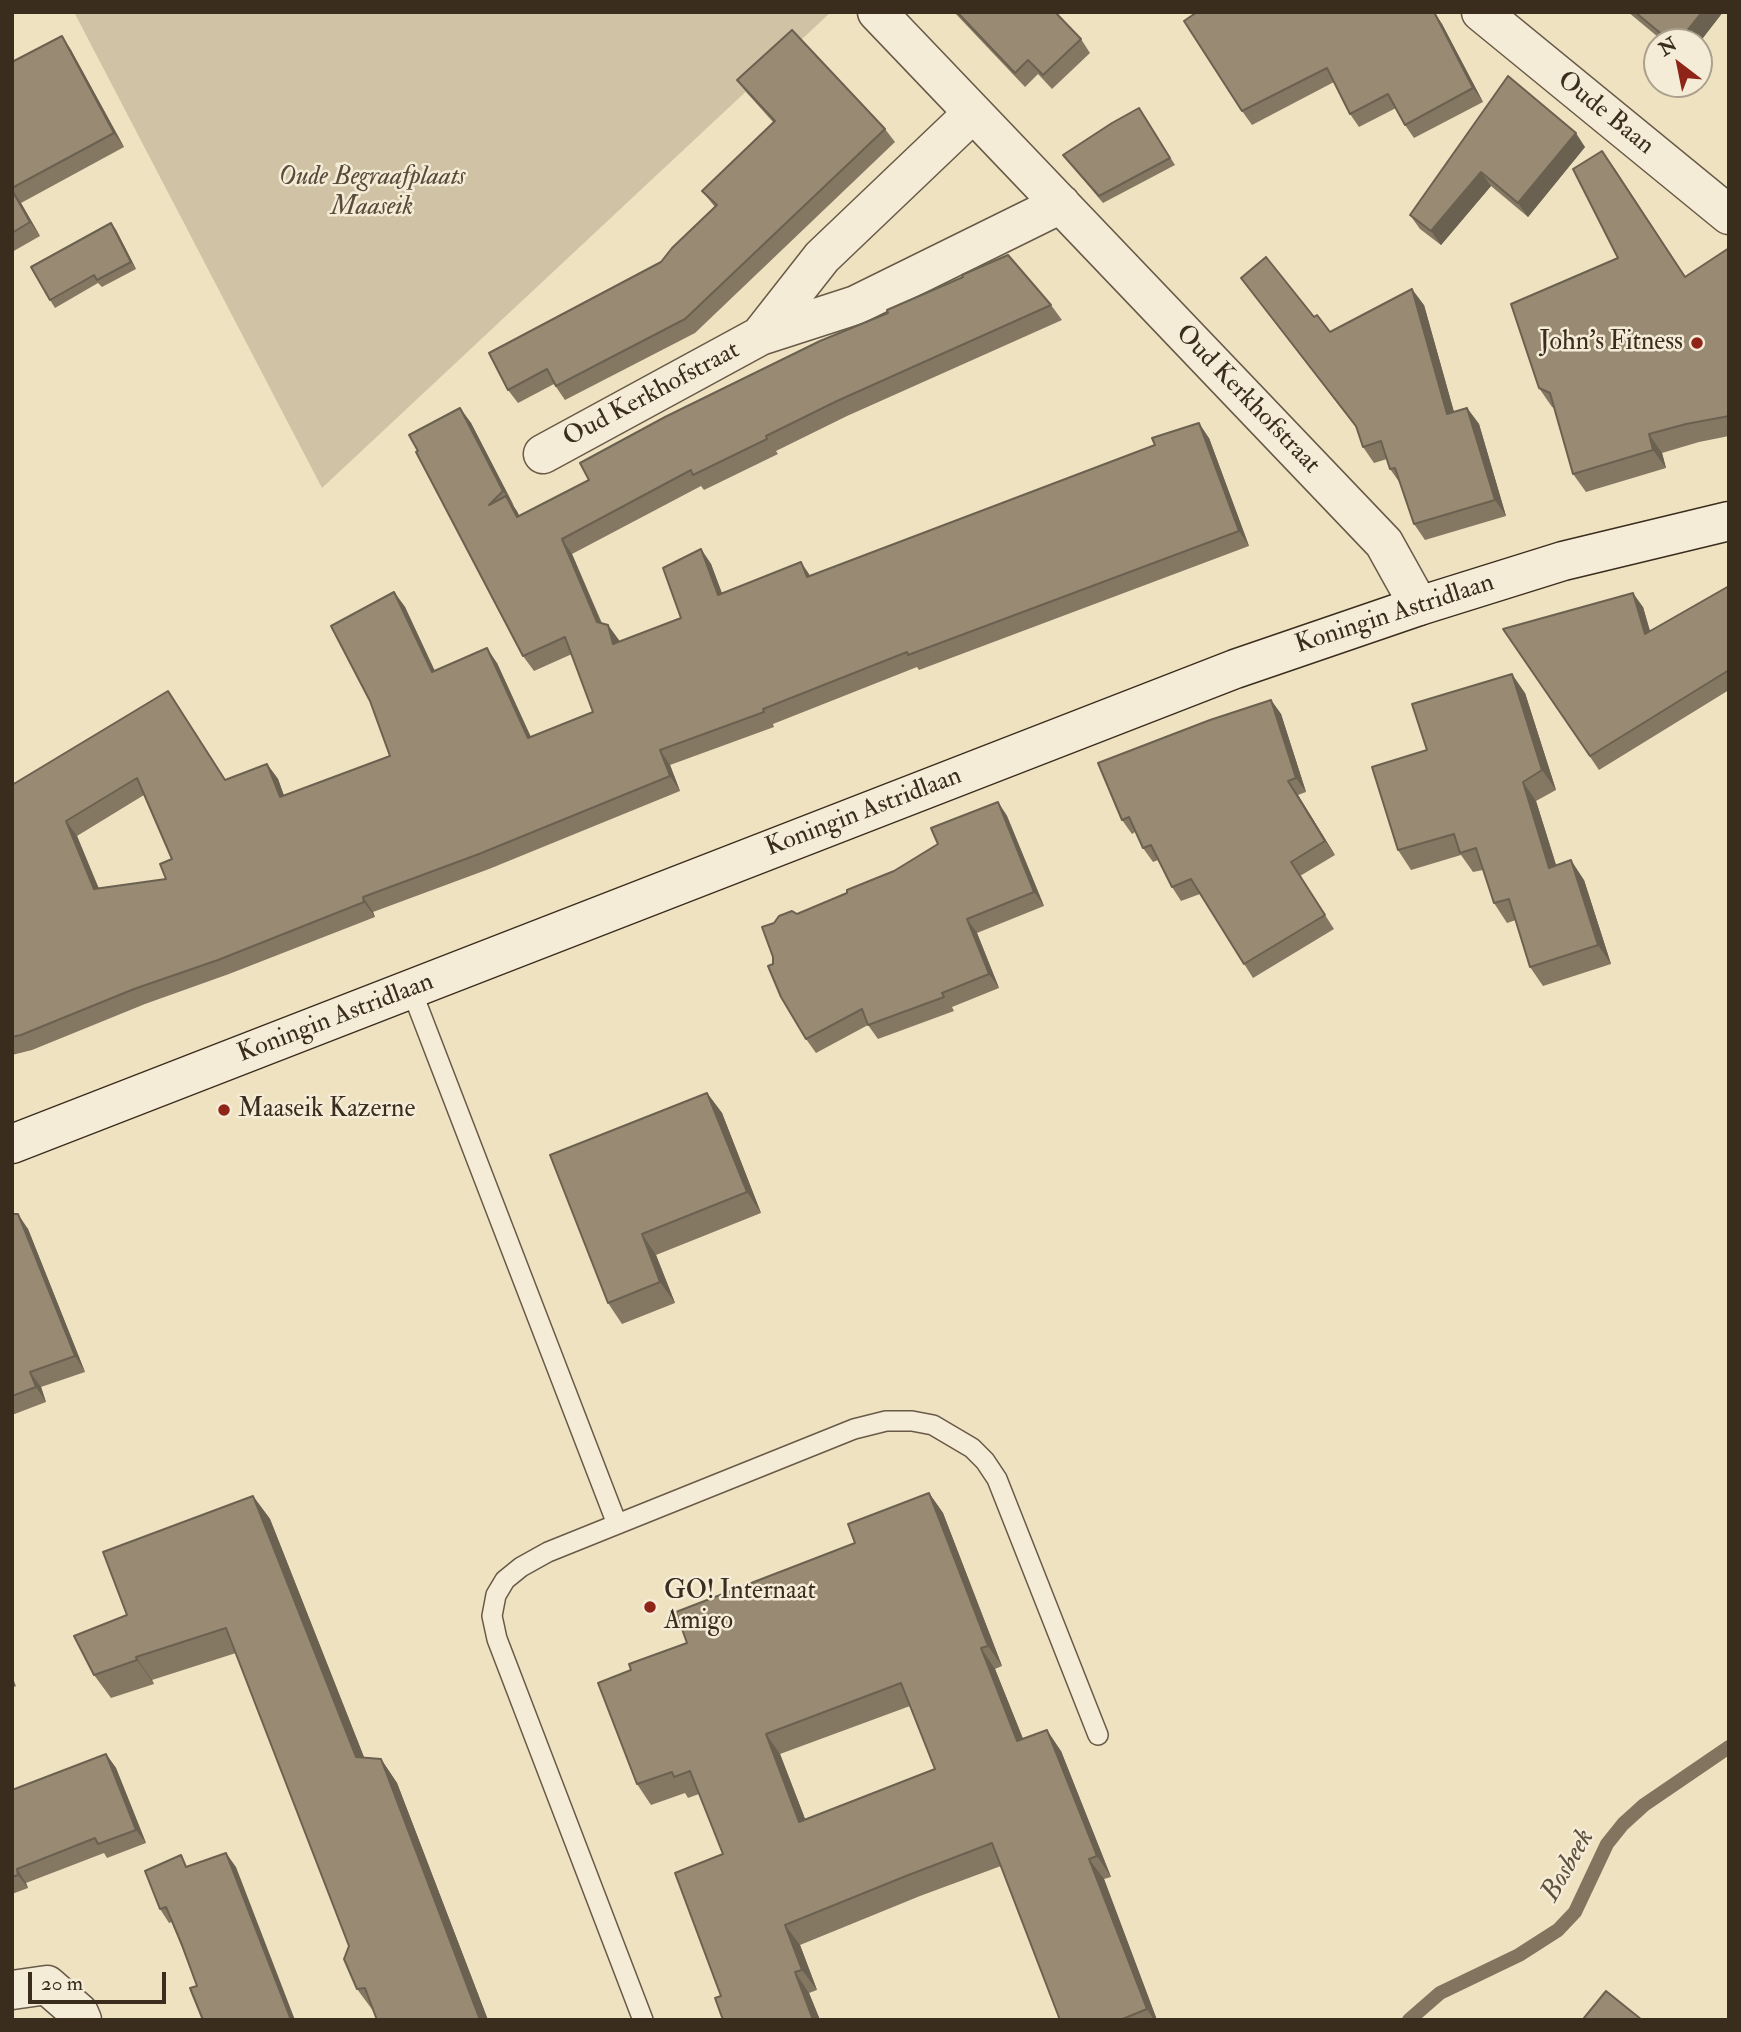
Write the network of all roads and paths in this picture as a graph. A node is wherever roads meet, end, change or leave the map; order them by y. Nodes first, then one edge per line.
1 (877, 12) edge
2 (1481, 12) edge
3 (974, 113) junction
4 (1060, 204) junction
5 (1729, 215) edge
6 (760, 336) junction
7 (543, 454) dead end
8 (1729, 521) edge
9 (1419, 606) junction
10 (411, 989) junction
11 (12, 1144) edge
12 (617, 1524) junction
13 (1098, 1735) dead end
14 (12, 1990) edge
15 (82, 2020) edge
16 (643, 2020) edge

1 - 3 street, Oud Kerkhofstraat
2 - 5 street, Oude Baan
3 - 4 street, Oud Kerkhofstraat
3 - 6 street, Oud Kerkhofstraat
4 - 6 street, Oud Kerkhofstraat
4 - 9 street, Oud Kerkhofstraat
6 - 7 street, Oud Kerkhofstraat
8 - 9 street, Koningin Astridlaan
9 - 10 street, Koningin Astridlaan
10 - 11 street, Koningin Astridlaan
10 - 12 lane
12 - 13 lane
12 - 16 lane
14 - 15 street

